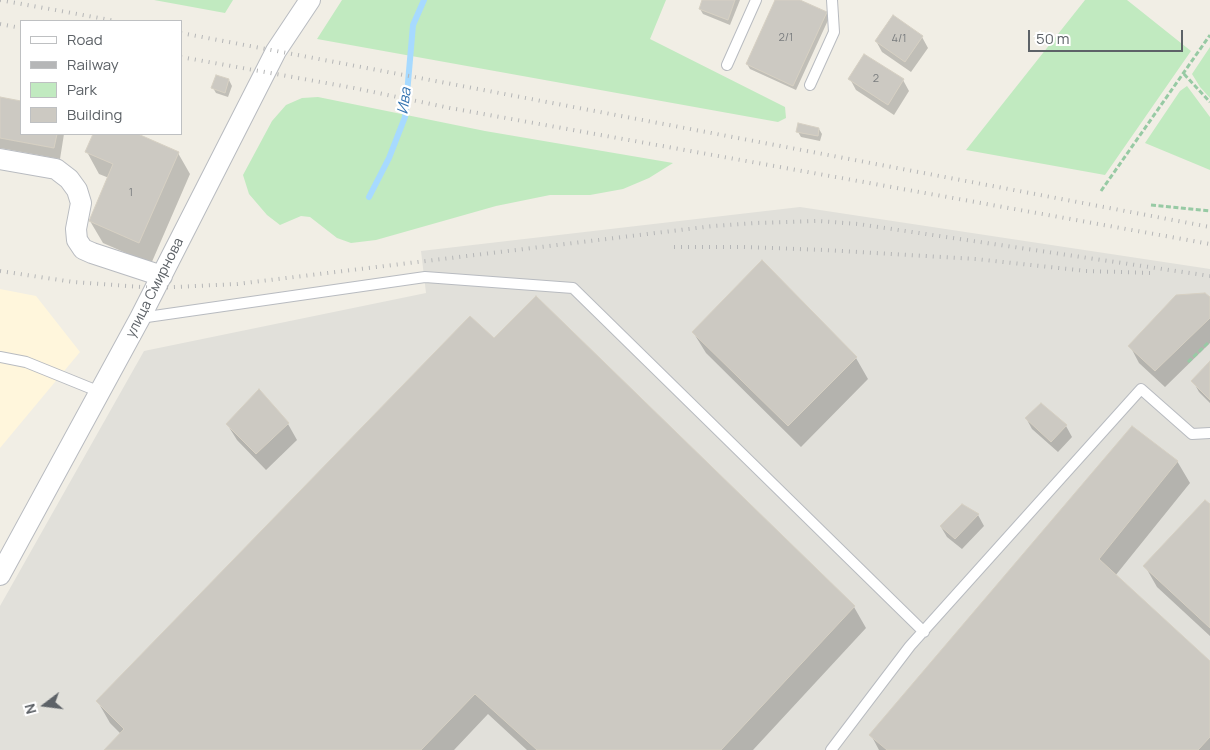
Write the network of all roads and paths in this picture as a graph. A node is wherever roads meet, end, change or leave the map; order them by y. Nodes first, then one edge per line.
1 (310, 0) edge
2 (756, 0) edge
3 (832, 0) edge
4 (1210, 35) edge
5 (727, 65) dead end
6 (1184, 74) junction
7 (810, 85) dead end
8 (1210, 102) edge
9 (0, 159) edge
10 (1101, 191) dead end
11 (1151, 205) dead end
12 (1210, 211) edge
13 (162, 276) junction
14 (140, 318) junction
15 (1210, 341) edge
16 (0, 357) edge
17 (1188, 362) dead end
18 (100, 392) junction
19 (1210, 433) edge
20 (0, 575) edge
21 (924, 632) junction
22 (831, 750) edge

1 - 13 street, улица Смирнова
2 - 5 lane
3 - 7 lane
4 - 6 path
6 - 8 path
6 - 10 path
9 - 13 street
11 - 12 path
13 - 14 street, улица Смирнова
14 - 18 street, улица Смирнова
14 - 21 lane
15 - 17 path
16 - 18 lane
18 - 20 street, улица Смирнова
19 - 21 lane
21 - 22 lane

